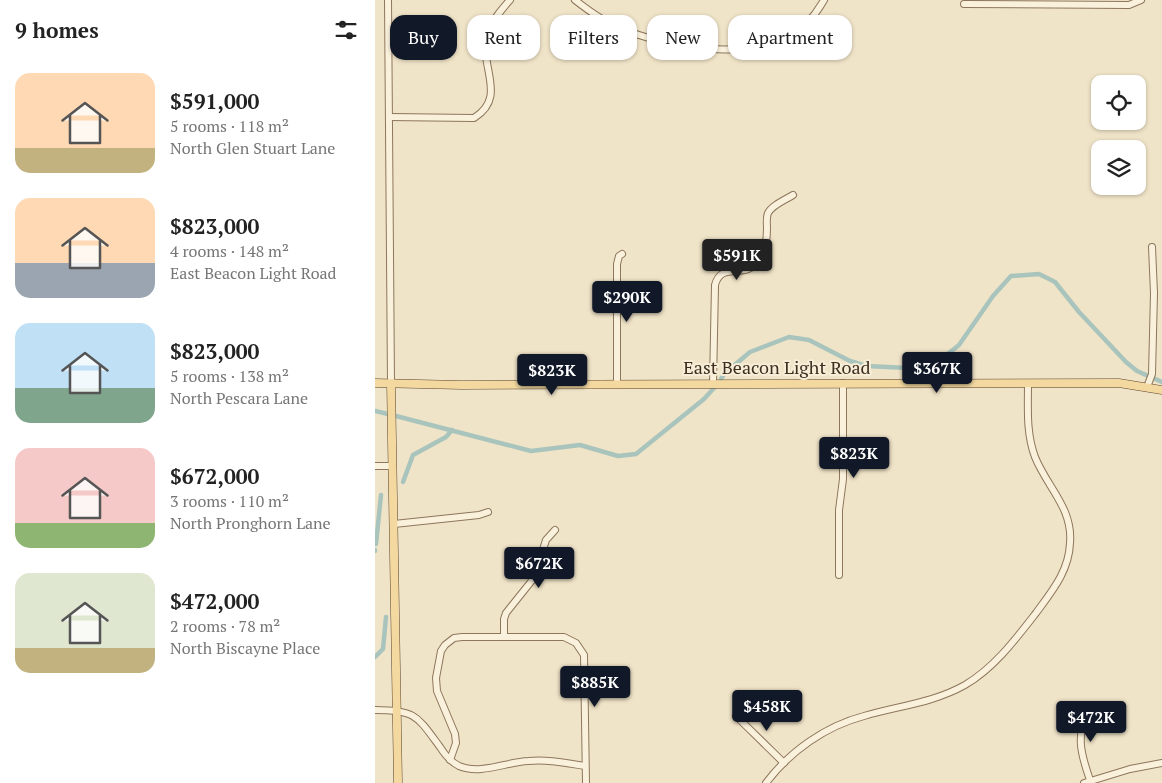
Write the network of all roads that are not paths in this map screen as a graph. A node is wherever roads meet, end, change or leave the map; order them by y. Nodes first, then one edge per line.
1 (388, 0) edge
2 (510, 0) edge
3 (575, 0) edge
4 (824, 0) edge
5 (1141, 0) edge
6 (964, 4) dead end
7 (389, 117) junction
8 (793, 195) dead end
9 (1152, 247) dead end
10 (623, 254) dead end
11 (375, 383) edge
12 (391, 383) junction
13 (843, 383) junction
14 (1028, 383) junction
15 (617, 384) junction
16 (713, 384) junction
17 (1147, 387) junction
18 (1162, 390) edge
19 (375, 466) edge
20 (393, 466) junction
21 (489, 512) dead end
22 (394, 524) junction
23 (555, 530) dead end
24 (839, 575) dead end
25 (504, 637) junction
26 (1087, 706) dead end
27 (375, 710) edge
28 (397, 710) junction
29 (736, 716) dead end
30 (450, 760) junction
31 (1162, 762) edge
32 (784, 763) junction
33 (585, 766) junction
34 (1087, 782) edge
35 (398, 783) edge
36 (586, 783) edge
37 (766, 783) edge

1 - 7 street
2 - 7 street
3 - 4 street
5 - 6 street
7 - 12 street
8 - 16 street
9 - 17 street
10 - 15 street
11 - 12 main road, East Beacon Light Road
12 - 15 main road, East Beacon Light Road
12 - 20 main road
13 - 14 main road, East Beacon Light Road
13 - 16 main road, East Beacon Light Road
13 - 24 street
14 - 17 main road, East Beacon Light Road
14 - 32 street
15 - 16 main road, East Beacon Light Road
17 - 18 main road, East Beacon Light Road
19 - 20 street
20 - 22 main road
21 - 22 street
22 - 28 main road
23 - 25 street
25 - 30 street
25 - 33 street
26 - 34 street
27 - 28 street
28 - 30 street
28 - 35 main road
29 - 32 street
30 - 33 street
31 - 34 street
32 - 37 street
33 - 36 street

